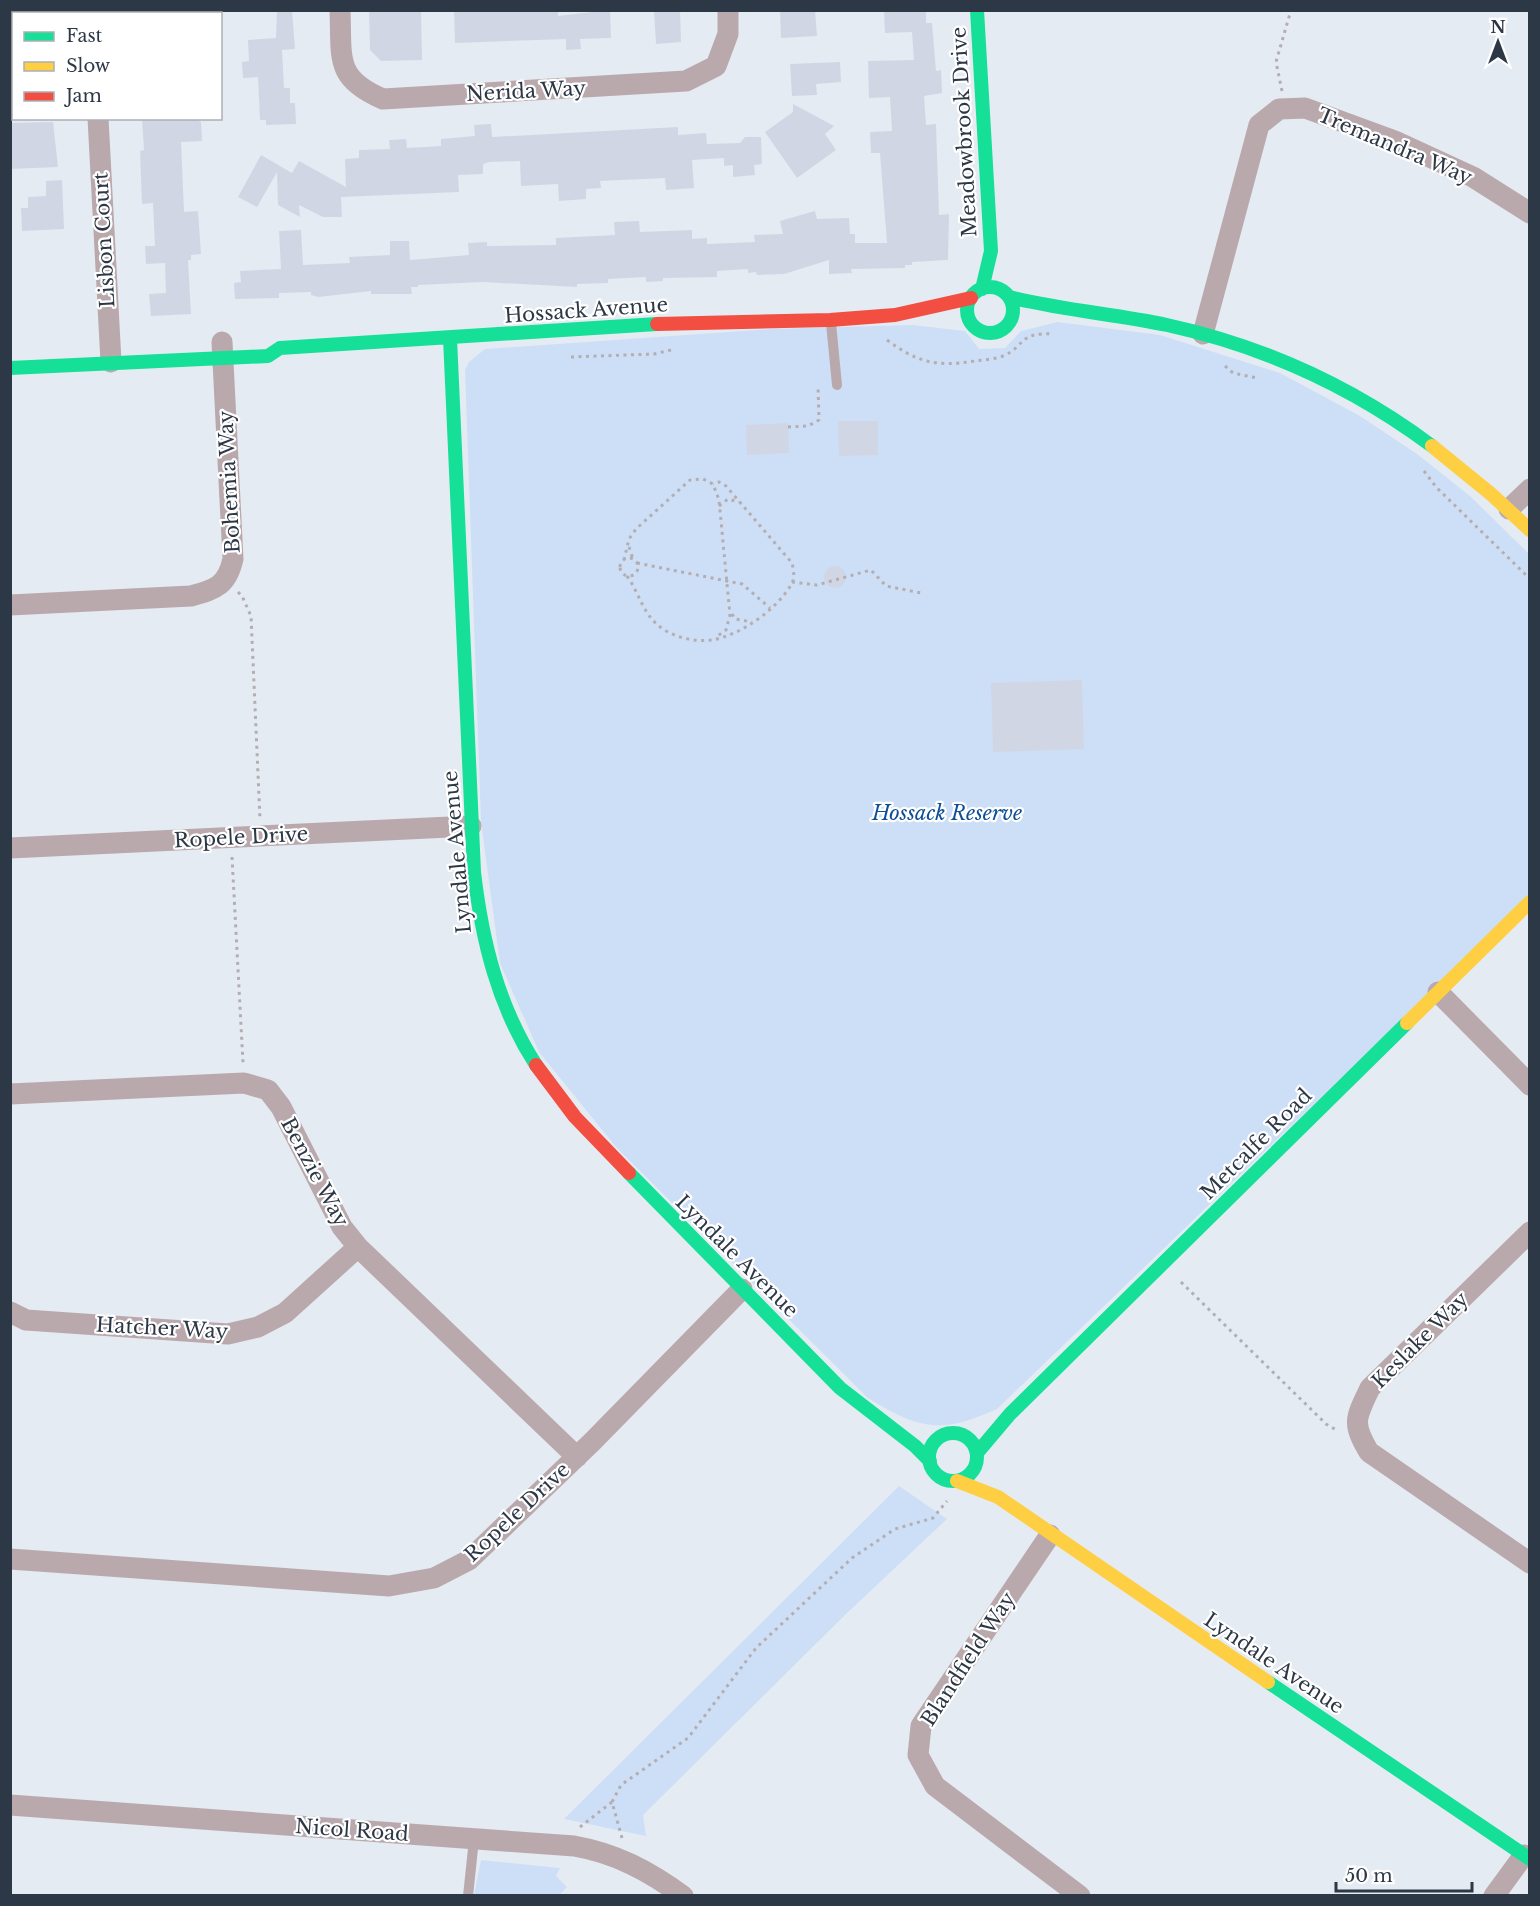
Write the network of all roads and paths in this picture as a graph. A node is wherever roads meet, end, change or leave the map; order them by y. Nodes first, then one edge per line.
1 (340, 10) edge
2 (728, 10) edge
3 (976, 10) edge
4 (1291, 10) edge
5 (1285, 108) junction
6 (98, 120) edge
7 (1530, 213) edge
8 (991, 251) junction
9 (982, 289) junction
10 (1007, 294) junction
11 (971, 298) junction
12 (1060, 310) junction
13 (895, 315) junction
14 (959, 319) junction
15 (830, 320) junction
16 (1011, 320) junction
17 (1057, 334) dead end
18 (1203, 334) junction
19 (882, 337) dead end
20 (450, 338) junction
21 (267, 339) dead end
22 (222, 346) junction
23 (280, 348) junction
24 (677, 348) dead end
25 (110, 351) junction
26 (564, 357) dead end
27 (1222, 362) dead end
28 (10, 368) edge
29 (1262, 379) dead end
30 (837, 385) dead end
31 (818, 386) dead end
32 (788, 427) dead end
33 (1420, 468) dead end
34 (713, 484) junction
35 (1530, 489) edge
36 (740, 503) junction
37 (719, 506) junction
38 (1509, 509) junction
39 (1530, 531) edge
40 (628, 545) junction
41 (633, 559) junction
42 (624, 560) junction
43 (637, 563) junction
44 (649, 567) junction
45 (635, 573) junction
46 (627, 576) junction
47 (1530, 579) edge
48 (727, 580) junction
49 (225, 582) junction
50 (792, 582) junction
51 (634, 586) junction
52 (921, 593) dead end
53 (10, 605) edge
54 (770, 608) junction
55 (730, 609) junction
56 (753, 622) junction
57 (712, 640) junction
58 (471, 826) junction
59 (261, 836) junction
60 (231, 837) junction
61 (10, 848) edge
62 (1530, 902) edge
63 (1438, 992) junction
64 (244, 1083) junction
65 (1530, 1085) edge
66 (10, 1094) edge
67 (1530, 1232) edge
68 (358, 1247) junction
69 (1181, 1282) dead end
70 (742, 1289) junction
71 (10, 1312) edge
72 (1011, 1414) junction
73 (887, 1424) junction
74 (1357, 1431) junction
75 (952, 1434) junction
76 (577, 1457) junction
77 (977, 1458) junction
78 (930, 1461) junction
79 (957, 1481) junction
80 (951, 1496) dead end
81 (998, 1497) junction
82 (1050, 1535) junction
83 (10, 1559) edge
84 (1530, 1563) edge
85 (612, 1802) junction
86 (10, 1805) edge
87 (573, 1833) dead end
88 (474, 1839) junction
89 (617, 1857) junction
90 (1527, 1857) edge
91 (468, 1896) edge
92 (682, 1896) edge
93 (1080, 1896) edge
94 (1494, 1896) edge

1 - 2 street, Nerida Way
3 - 8 street, Meadowbrook Drive
4 - 5 path
5 - 7 street, Tremandra Way
5 - 18 street
6 - 25 street, Lisbon Court
8 - 9 street, Meadowbrook Drive
8 - 10 street, Meadowbrook Drive
9 - 10 street, Hossack Avenue
9 - 11 street, Hossack Avenue
10 - 12 street, Hossack Avenue
10 - 16 street
11 - 13 street, Hossack Avenue
11 - 14 street
12 - 16 street, Hossack Avenue
12 - 18 street, Hossack Avenue
13 - 14 street, Hossack Avenue
13 - 15 street, Hossack Avenue
14 - 16 street, Hossack Avenue
15 - 20 street, Hossack Avenue
15 - 30 lane
17 - 19 path
18 - 38 street, Hossack Avenue
20 - 23 street, Hossack Avenue
20 - 58 street, Lyndale Avenue
21 - 23 street
22 - 23 street, Hossack Avenue
22 - 25 street, Hossack Avenue
22 - 49 street, Bohemia Way
24 - 26 path
25 - 28 street, Hossack Avenue
27 - 29 path
31 - 32 path
33 - 47 path
34 - 36 path
34 - 37 path
34 - 40 path
35 - 38 street
36 - 37 path
36 - 50 path
37 - 48 path
38 - 39 street, Hossack Avenue
40 - 41 path
40 - 42 path
41 - 42 path
41 - 43 path
42 - 46 path
43 - 44 path
43 - 45 path
44 - 45 path
44 - 48 path
45 - 46 path
45 - 51 path
46 - 51 path
48 - 54 path
48 - 55 path
49 - 53 street, Bohemia Way
49 - 59 path
50 - 52 path
50 - 54 path
51 - 57 path
54 - 56 path
55 - 56 path
55 - 57 path
56 - 57 path
58 - 59 street, Ropele Drive
58 - 70 street, Lyndale Avenue
59 - 60 street, Ropele Drive
60 - 61 street, Ropele Drive
60 - 64 path
62 - 63 street, Metcalfe Road
63 - 65 street
63 - 72 street, Metcalfe Road
64 - 66 street, Benzie Way
64 - 68 street, Benzie Way
67 - 74 street, Keslake Way
68 - 71 street, Hatcher Way
68 - 76 street, Benzie Way
69 - 74 path
70 - 73 street, Lyndale Avenue
70 - 76 street, Ropele Drive
72 - 75 street, Metcalfe Road
72 - 77 street, Metcalfe Road
73 - 75 street, Lyndale Avenue
73 - 78 street, Lyndale Avenue
74 - 84 street
75 - 77 street, Lyndale Avenue
75 - 78 street
76 - 83 street, Ropele Drive
77 - 79 street
77 - 81 street, Lyndale Avenue
78 - 79 street, Lyndale Avenue
79 - 81 street, Lyndale Avenue
80 - 85 path
81 - 82 street, Lyndale Avenue
82 - 90 street, Lyndale Avenue
82 - 93 street, Blandfield Way
85 - 87 path
85 - 89 path
86 - 88 street, Nicol Road
88 - 89 street, Nicol Road
88 - 91 lane
89 - 92 street, Nicol Road
90 - 94 street

